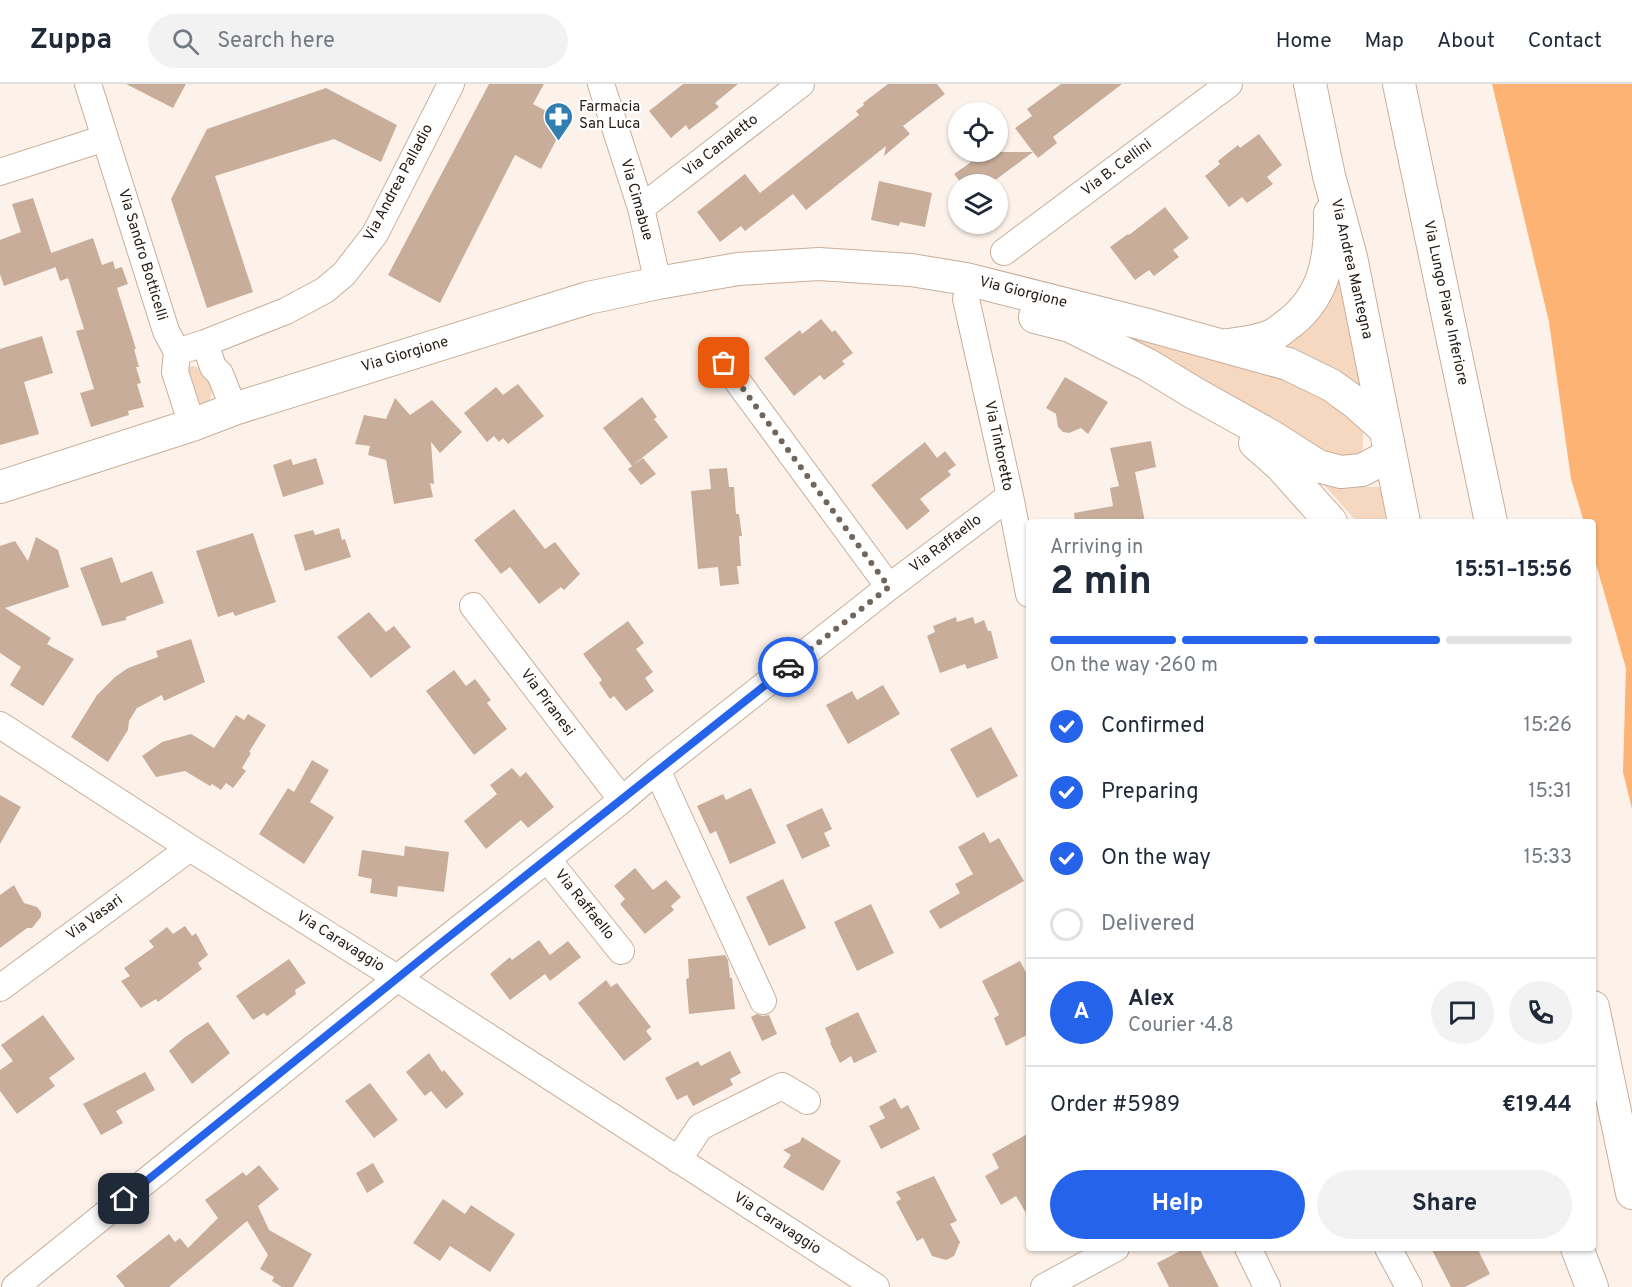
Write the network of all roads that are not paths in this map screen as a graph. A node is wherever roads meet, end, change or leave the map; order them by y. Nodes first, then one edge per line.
1 (88, 84) edge
2 (451, 84) edge
3 (601, 84) edge
4 (801, 84) edge
5 (1229, 84) edge
6 (1310, 84) edge
7 (1399, 84) edge
8 (105, 138) junction
9 (0, 172) edge
10 (1329, 176) junction
11 (641, 208) junction
12 (1004, 252) dead end
13 (819, 264) junction
14 (658, 283) junction
15 (966, 299) junction
16 (205, 343) junction
17 (1222, 345) junction
18 (177, 352) junction
19 (724, 363) dead end
20 (1194, 393) junction
21 (234, 409) junction
22 (192, 425) junction
23 (1388, 442) junction
24 (0, 487) edge
25 (1010, 496) junction
26 (1328, 519) edge
27 (1403, 519) edge
28 (1490, 519) edge
29 (1026, 579) edge
30 (889, 587) junction
31 (473, 606) dead end
32 (0, 725) edge
33 (657, 770) junction
34 (622, 800) junction
35 (190, 848) junction
36 (547, 859) junction
37 (621, 951) dead end
38 (397, 978) junction
39 (0, 988) edge
40 (764, 1001) dead end
41 (1596, 1021) edge
42 (807, 1101) dead end
43 (678, 1160) junction
44 (1632, 1193) edge
45 (1110, 1251) edge
46 (1249, 1251) edge
47 (1390, 1251) edge
48 (1578, 1251) edge
49 (15, 1287) edge
50 (876, 1287) edge
51 (1044, 1287) edge
52 (1267, 1287) edge
53 (1409, 1287) edge
54 (1592, 1287) edge

1 - 8 street, Via Sandro Botticelli
2 - 16 street, Via Andrea Palladio
3 - 11 street, Via Cimabue
4 - 11 street, Via Canaletto
5 - 12 street, Via B. Cellini
6 - 10 main road, Via Andrea Mantegna
7 - 28 main road, Via Lungo Piave Inferiore
8 - 9 street
8 - 18 street, Via Sandro Botticelli
10 - 17 main road, Via Giorgione
10 - 23 main road, Via Andrea Mantegna
11 - 14 street, Via Cimabue
13 - 14 main road, Via Giorgione
13 - 15 main road, Via Giorgione
13 - 17 main road, Via Giorgione
14 - 21 main road, Via Giorgione
15 - 20 main road, Via Giorgione
15 - 25 street, Via Tintoretto
16 - 18 street, Via Andrea Palladio
16 - 21 street
17 - 23 main road, Via Giorgione
18 - 22 street, Via Sandro Botticelli
19 - 30 street
20 - 23 main road, Via Giorgione
20 - 26 main road, Via Giorgione
21 - 22 main road, Via Giorgione
22 - 24 main road, Via Giorgione
23 - 27 main road
25 - 29 street, Via Tintoretto
25 - 30 street, Via Raffaello
30 - 33 street, Via Raffaello
31 - 34 street, Via Piranesi
32 - 35 street, Via Caravaggio
33 - 34 street, Via Raffaello
33 - 40 street
34 - 36 street, Via Raffaello
35 - 38 street, Via Caravaggio
35 - 39 street, Via Vasari
36 - 37 street, Via Raffaello
36 - 38 street, Via Raffaello
38 - 43 street, Via Caravaggio
38 - 49 street, Via Raffaello
41 - 44 main road
42 - 43 street
43 - 50 street, Via Caravaggio
45 - 51 street
46 - 52 street
47 - 53 street
48 - 54 main road

